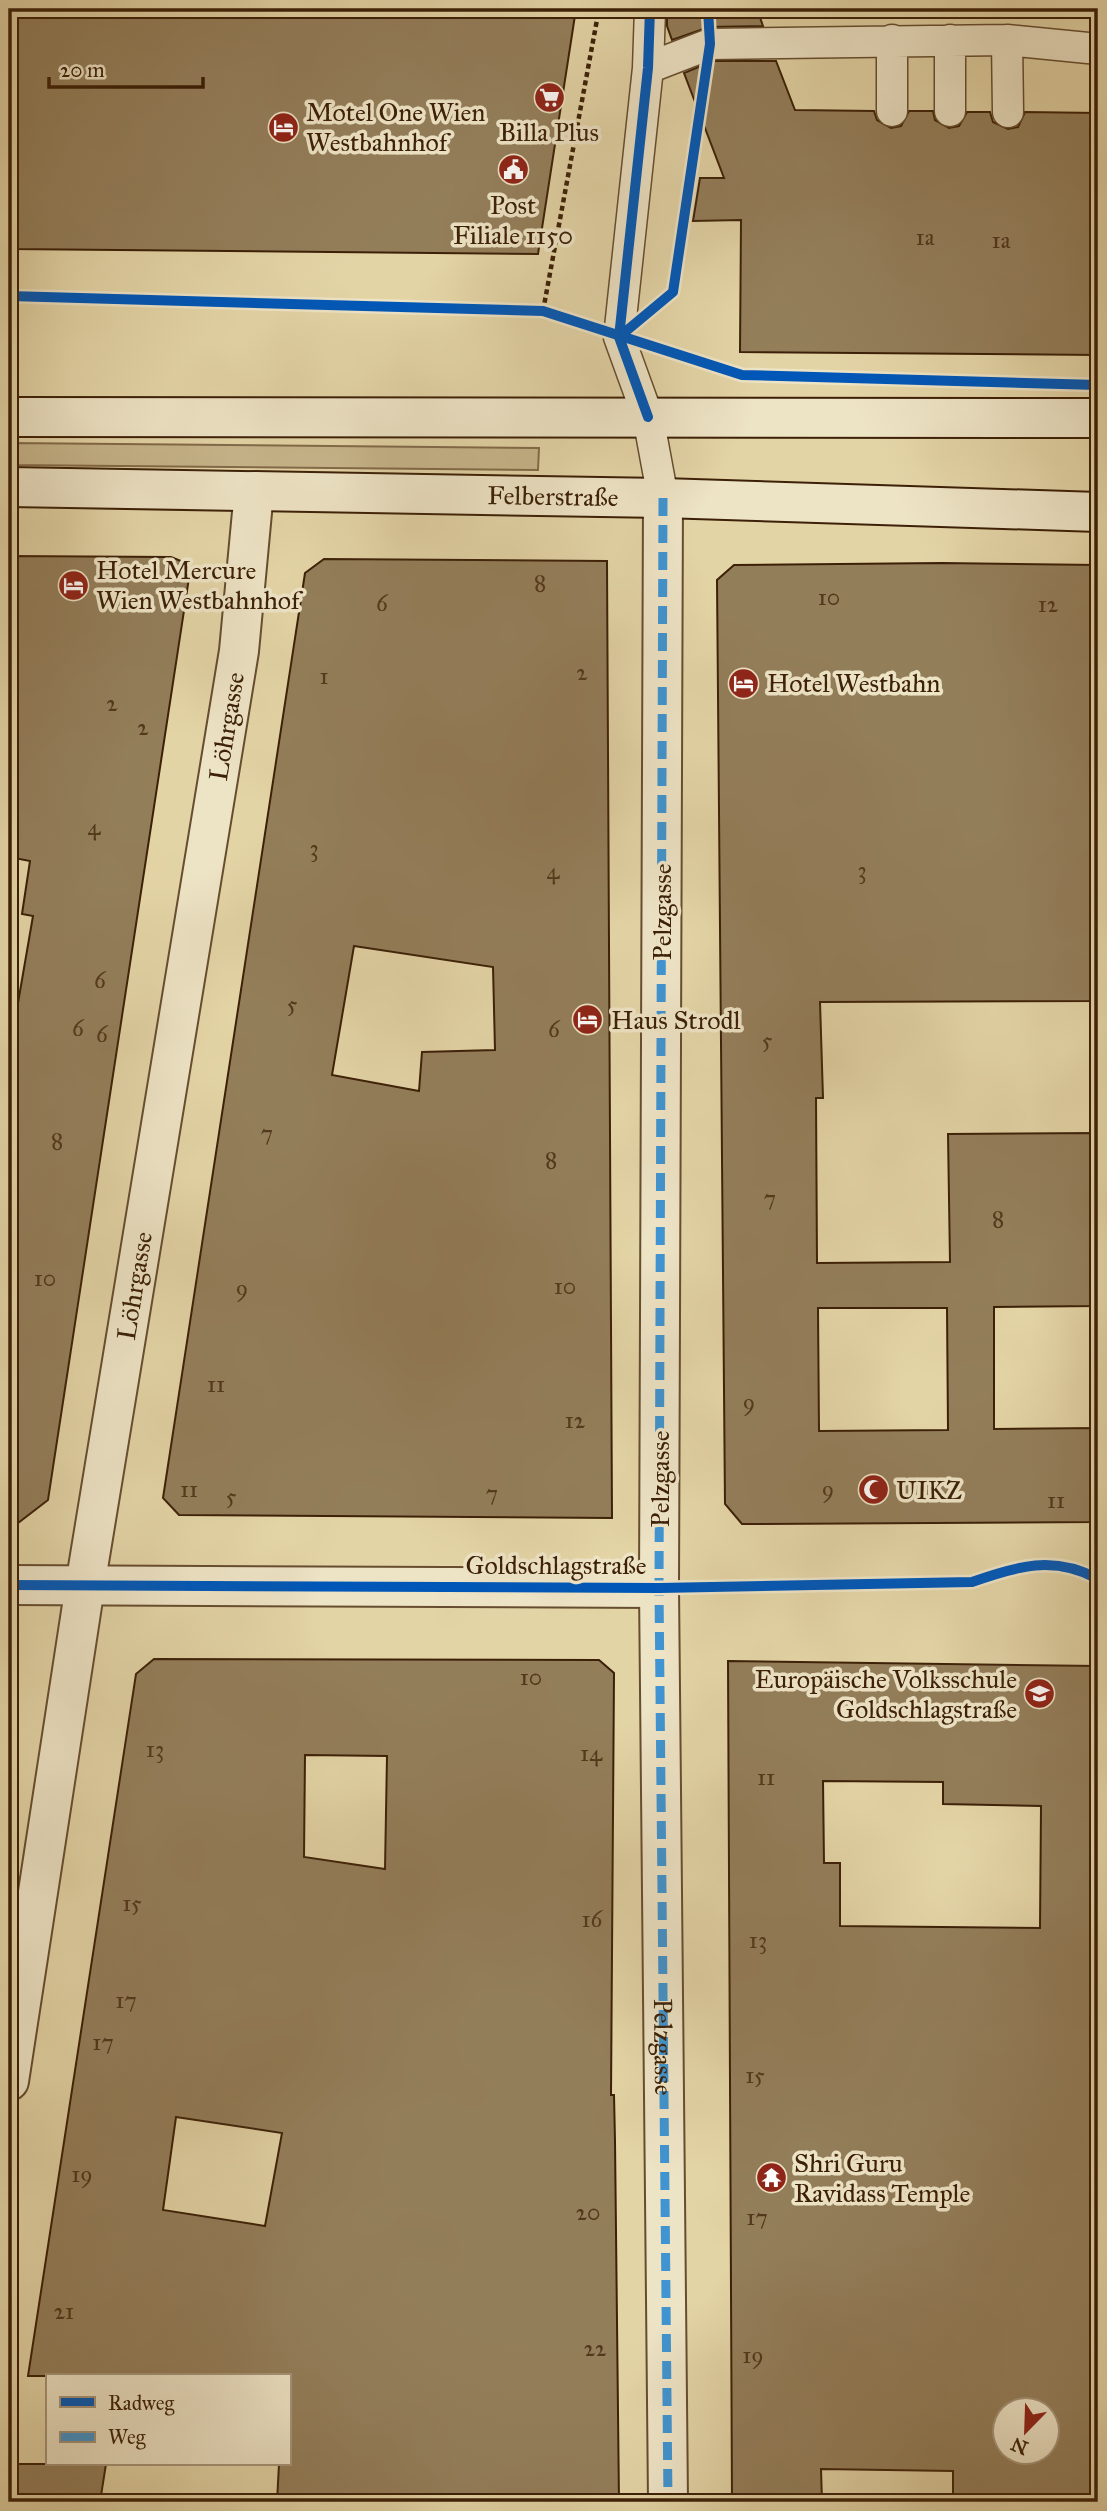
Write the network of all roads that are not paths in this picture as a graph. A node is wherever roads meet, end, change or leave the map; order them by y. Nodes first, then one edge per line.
1 (650, 9) edge
2 (892, 40) junction
3 (950, 40) junction
4 (1007, 40) junction
5 (1098, 49) edge
6 (648, 68) junction
7 (892, 111) dead end
8 (950, 111) dead end
9 (1008, 112) dead end
10 (9, 397) edge
11 (48, 416) junction
12 (9, 417) edge
13 (648, 417) junction
14 (1098, 418) edge
15 (9, 487) edge
16 (254, 491) junction
17 (663, 498) junction
18 (1098, 512) edge
19 (9, 1585) edge
20 (85, 1586) junction
21 (659, 1588) junction
22 (9, 2081) edge
23 (668, 2502) edge

1 - 6 lane
2 - 3 lane
2 - 6 lane
2 - 7 lane
3 - 4 lane
3 - 8 lane
4 - 5 lane
4 - 9 lane
6 - 13 lane
10 - 11 street
11 - 12 street
11 - 13 street
13 - 14 street
13 - 17 lane
15 - 16 street, Felberstraße
16 - 17 street, Felberstraße
16 - 20 street, Löhrgasse
17 - 18 street, Felberstraße
17 - 21 street, Pelzgasse
19 - 20 street, Goldschlagstraße
20 - 21 street, Goldschlagstraße
20 - 22 street, Löhrgasse
21 - 23 street, Pelzgasse

